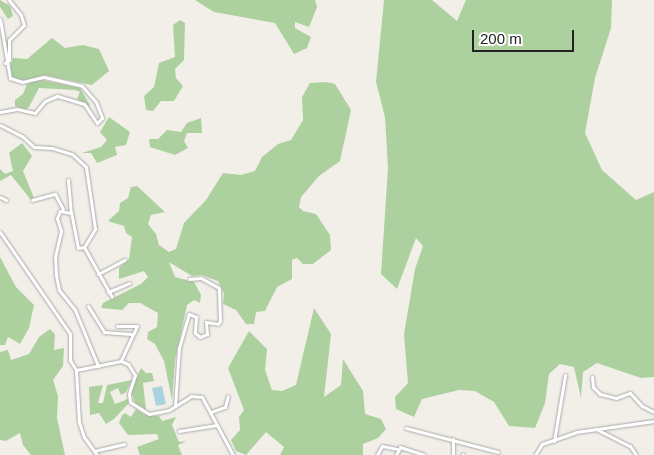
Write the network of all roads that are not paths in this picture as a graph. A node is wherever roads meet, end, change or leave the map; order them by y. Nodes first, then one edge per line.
1 (9, 0) edge
2 (0, 19) edge
3 (5, 63) junction
4 (0, 112) edge
5 (0, 125) edge
6 (68, 180) dead end
7 (0, 197) edge
8 (6, 200) dead end
9 (32, 200) dead end
10 (63, 209) junction
11 (71, 213) junction
12 (0, 232) edge
13 (84, 247) junction
14 (124, 260) dead end
15 (98, 274) junction
16 (189, 279) dead end
17 (129, 282) dead end
18 (108, 292) junction
19 (112, 297) dead end
20 (88, 306) dead end
21 (117, 326) dead end
22 (131, 334) junction
23 (121, 361) junction
24 (98, 366) junction
25 (76, 370) junction
26 (565, 375) dead end
27 (592, 378) dead end
28 (228, 396) dead end
29 (175, 406) junction
30 (211, 412) junction
31 (654, 412) edge
32 (654, 421) edge
33 (217, 425) junction
34 (406, 428) dead end
35 (595, 429) junction
36 (179, 431) dead end
37 (453, 439) junction
38 (554, 441) junction
39 (124, 444) dead end
40 (397, 449) junction
41 (498, 452) dead end
42 (95, 453) edge
43 (234, 455) edge
44 (377, 455) edge
45 (396, 455) edge
46 (424, 455) edge
47 (453, 455) edge
48 (535, 455) edge
49 (636, 455) edge

1 - 3 street
2 - 3 street
3 - 4 street
5 - 13 street
6 - 11 street
7 - 8 street
9 - 10 street
10 - 11 street
10 - 24 street
11 - 13 street
12 - 25 street
13 - 15 street
14 - 15 street
15 - 18 street
16 - 29 street
17 - 18 street
18 - 19 street
20 - 22 street
21 - 22 street
22 - 23 street
23 - 24 street
23 - 29 street
24 - 25 street
25 - 42 street
26 - 38 street
27 - 31 street
28 - 30 street
29 - 30 street
30 - 33 street
32 - 35 street
33 - 36 street
33 - 43 street
34 - 37 street
35 - 38 street
35 - 49 street
37 - 41 street
37 - 47 street
38 - 48 street
39 - 42 street
40 - 44 street
40 - 45 street
40 - 46 street

